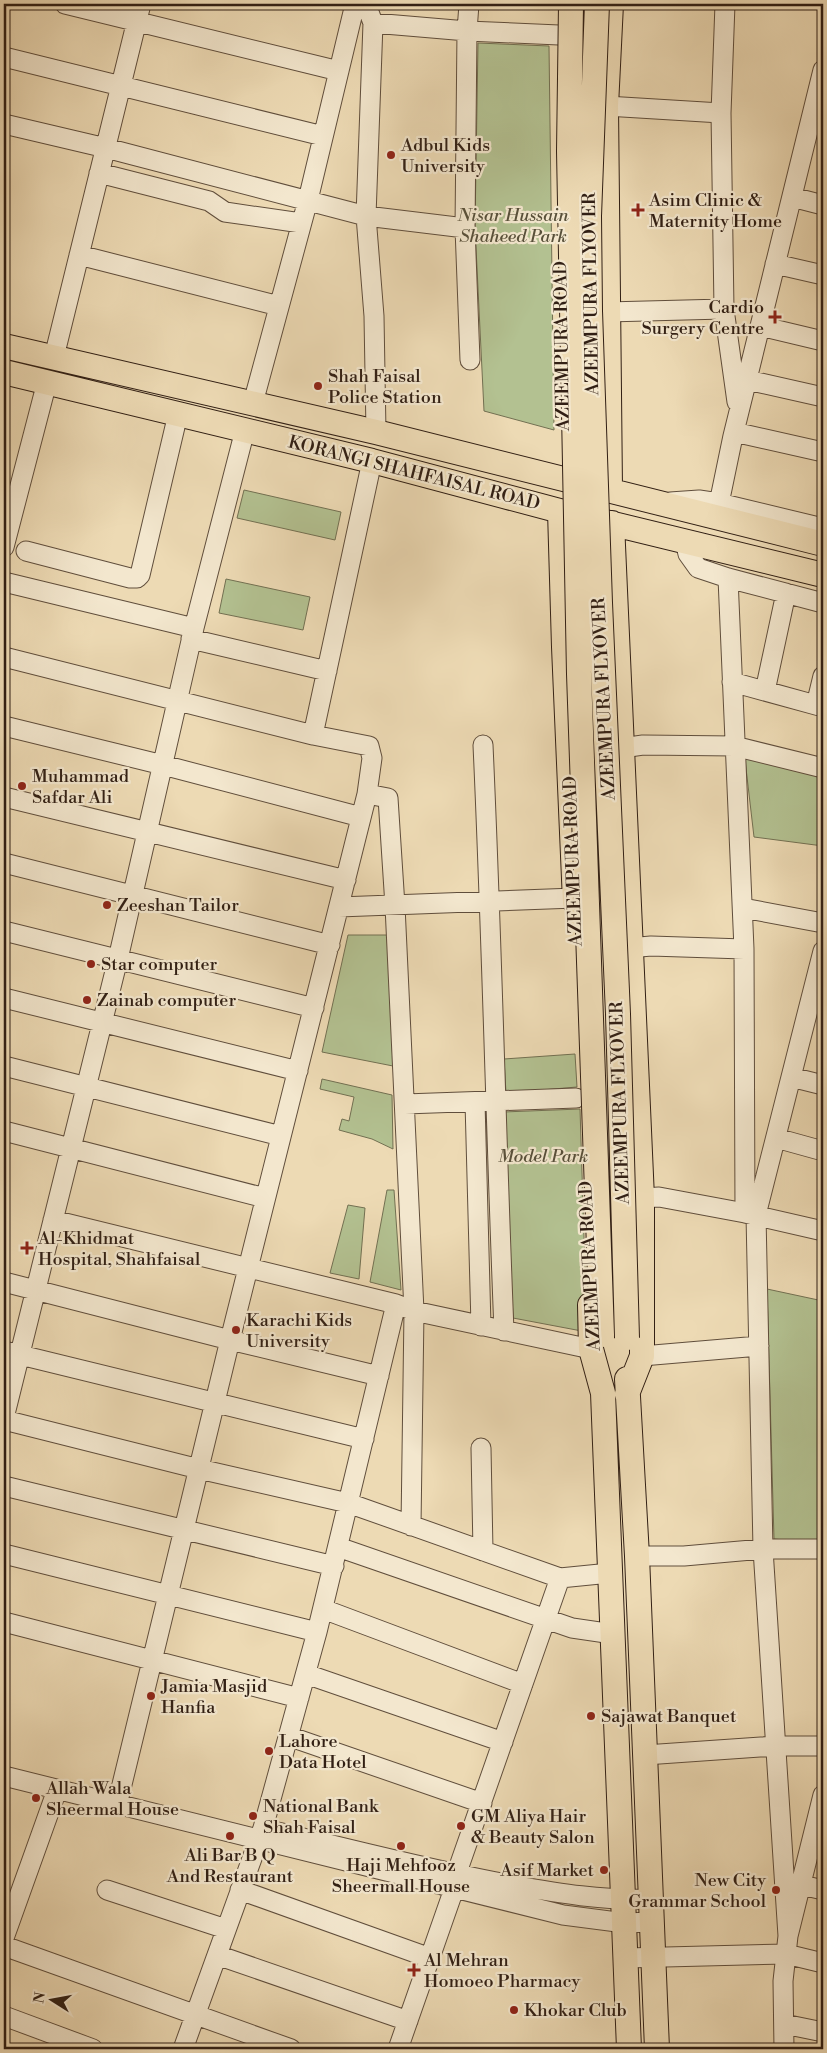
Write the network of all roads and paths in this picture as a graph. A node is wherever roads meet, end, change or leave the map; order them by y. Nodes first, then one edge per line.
1 (65, 4) edge
2 (469, 4) edge
3 (561, 4) edge
4 (571, 4) edge
5 (597, 4) edge
6 (611, 4) edge
7 (725, 4) edge
8 (353, 5) edge
9 (139, 12) edge
10 (373, 22) junction
11 (467, 32) junction
12 (560, 35) junction
13 (4, 57) edge
14 (339, 71) junction
15 (823, 74) edge
16 (121, 87) junction
17 (606, 106) junction
18 (721, 113) junction
19 (4, 124) edge
20 (323, 136) junction
21 (815, 141) edge
22 (106, 148) junction
23 (100, 173) junction
24 (792, 197) junction
25 (308, 200) junction
26 (823, 204) edge
27 (366, 216) junction
28 (301, 223) junction
29 (465, 228) junction
30 (79, 255) junction
31 (776, 264) junction
32 (823, 275) edge
33 (279, 306) junction
34 (724, 309) junction
35 (607, 312) junction
36 (760, 326) junction
37 (823, 341) edge
38 (4, 346) edge
39 (54, 357) junction
40 (470, 360) dead end
41 (4, 372) edge
42 (747, 380) junction
43 (47, 382) junction
44 (823, 397) edge
45 (253, 403) junction
46 (739, 413) junction
47 (178, 414) junction
48 (245, 430) junction
49 (376, 432) junction
50 (734, 432) junction
51 (565, 435) junction
52 (608, 441) junction
53 (823, 452) edge
54 (372, 461) junction
55 (562, 478) junction
56 (610, 489) junction
57 (718, 510) junction
58 (560, 511) junction
59 (823, 528) edge
60 (612, 534) junction
61 (685, 541) junction
62 (823, 544) edge
63 (4, 547) edge
64 (560, 551) junction
65 (26, 552) dead end
66 (823, 575) edge
67 (728, 578) junction
68 (4, 582) edge
69 (786, 593) junction
70 (823, 603) edge
71 (192, 634) junction
72 (4, 657) edge
73 (327, 671) junction
74 (823, 676) edge
75 (732, 682) junction
76 (764, 690) junction
77 (177, 700) junction
78 (820, 706) edge
79 (4, 726) edge
80 (313, 736) junction
81 (483, 745) dead end
82 (734, 746) junction
83 (622, 748) junction
84 (163, 765) junction
85 (823, 768) edge
86 (367, 794) junction
87 (4, 797) edge
88 (361, 817) junction
89 (148, 831) junction
90 (4, 863) edge
91 (346, 880) junction
92 (133, 894) junction
93 (575, 898) junction
94 (490, 902) junction
95 (396, 906) junction
96 (339, 907) junction
97 (743, 908) junction
98 (823, 923) edge
99 (4, 931) edge
100 (330, 945) junction
101 (629, 948) junction
102 (744, 949) junction
103 (823, 952) edge
104 (118, 959) junction
105 (4, 998) edge
106 (314, 1008) junction
107 (816, 1014) edge
108 (102, 1022) junction
109 (4, 1066) edge
110 (298, 1071) junction
111 (791, 1077) junction
112 (823, 1085) edge
113 (86, 1086) junction
114 (576, 1098) dead end
115 (495, 1101) junction
116 (475, 1102) junction
117 (405, 1104) junction
118 (4, 1131) edge
119 (281, 1136) junction
120 (776, 1138) junction
121 (71, 1147) junction
122 (823, 1151) edge
123 (266, 1198) junction
124 (642, 1198) junction
125 (751, 1214) junction
126 (53, 1220) junction
127 (823, 1231) edge
128 (248, 1268) junction
129 (4, 1282) edge
130 (36, 1289) junction
131 (396, 1304) junction
132 (414, 1310) junction
133 (481, 1326) junction
134 (504, 1331) junction
135 (230, 1340) junction
136 (597, 1342) junction
137 (759, 1346) junction
138 (635, 1347) junction
139 (12, 1353) edge
140 (379, 1376) junction
141 (216, 1402) junction
142 (4, 1419) edge
143 (364, 1439) junction
144 (481, 1448) dead end
145 (199, 1469) junction
146 (4, 1486) edge
147 (348, 1503) junction
148 (411, 1526) junction
149 (185, 1530) junction
150 (338, 1547) junction
151 (763, 1549) junction
152 (823, 1549) edge
153 (483, 1551) junction
154 (4, 1554) edge
155 (637, 1556) junction
156 (334, 1566) junction
157 (610, 1573) junction
158 (560, 1578) junction
159 (169, 1596) junction
160 (323, 1609) junction
161 (546, 1618) junction
162 (4, 1622) edge
163 (317, 1632) junction
164 (613, 1634) junction
165 (153, 1659) junction
166 (306, 1674) junction
167 (523, 1684) junction
168 (299, 1698) junction
169 (288, 1736) junction
170 (503, 1742) junction
171 (775, 1746) junction
172 (823, 1746) edge
173 (645, 1756) junction
174 (4, 1764) edge
175 (4, 1776) edge
176 (57, 1790) junction
177 (823, 1795) edge
178 (119, 1799) junction
179 (482, 1803) junction
180 (820, 1823) edge
181 (260, 1834) junction
182 (455, 1882) junction
183 (802, 1885) junction
184 (107, 1890) dead end
185 (240, 1890) junction
186 (823, 1890) edge
187 (651, 1910) junction
188 (624, 1912) junction
189 (226, 1929) junction
190 (4, 1938) edge
191 (787, 1945) junction
192 (4, 1946) edge
193 (216, 1955) junction
194 (654, 1957) junction
195 (430, 1958) junction
196 (626, 1958) junction
197 (823, 1962) edge
198 (195, 2015) junction
199 (4, 2016) edge
200 (408, 2021) junction
201 (784, 2024) junction
202 (823, 2032) edge
203 (93, 2049) edge
204 (182, 2049) edge
205 (291, 2049) edge
206 (398, 2049) edge
207 (630, 2049) edge
208 (657, 2049) edge
209 (784, 2049) edge

1 - 9 street
2 - 11 street
3 - 12 main road, AZEEMPURA ROAD
4 - 136 main road, AZEEMPURA FLYOVER, bridge
5 - 138 main road, AZEEMPURA FLYOVER, bridge
6 - 17 main road
7 - 18 street
8 - 10 street
8 - 14 street
9 - 14 street
9 - 16 street
10 - 11 street
10 - 27 street
11 - 12 street
11 - 29 street
12 - 51 main road, AZEEMPURA ROAD
13 - 16 street
14 - 20 street
15 - 21 street
16 - 20 street
16 - 22 street
17 - 18 street
17 - 35 main road
18 - 34 street
19 - 22 street
20 - 25 street
21 - 24 street
22 - 23 street
22 - 25 street
23 - 28 street
23 - 30 street
24 - 26 street
24 - 31 street
25 - 27 street
25 - 28 street
27 - 29 street
27 - 49 street
28 - 33 street
29 - 40 street
30 - 33 street
30 - 39 street
31 - 32 street
31 - 36 street
33 - 45 street
34 - 35 street
34 - 46 street
35 - 52 main road
36 - 37 street
36 - 42 street
38 - 39 main road, KORANGI SHAHFAISAL ROAD
39 - 45 main road, KORANGI SHAHFAISAL ROAD
41 - 43 main road, KORANGI SHAHFAISAL ROAD
42 - 44 street
42 - 46 street
43 - 47 main road, KORANGI SHAHFAISAL ROAD
43 - 63 street
45 - 49 main road, KORANGI SHAHFAISAL ROAD
46 - 50 street
47 - 48 main road, KORANGI SHAHFAISAL ROAD
47 - 65 street
48 - 54 main road, KORANGI SHAHFAISAL ROAD
48 - 71 street
49 - 55 main road, KORANGI SHAHFAISAL ROAD
50 - 53 street
50 - 57 street
51 - 52 main road
51 - 55 main road, AZEEMPURA ROAD
52 - 56 main road
54 - 58 main road, KORANGI SHAHFAISAL ROAD
54 - 73 street
55 - 56 main road, KORANGI SHAHFAISAL ROAD
56 - 57 main road, KORANGI SHAHFAISAL ROAD
57 - 59 street
57 - 62 main road, KORANGI SHAHFAISAL ROAD
58 - 60 main road, KORANGI SHAHFAISAL ROAD
58 - 64 main road, AZEEMPURA ROAD
60 - 61 main road, KORANGI SHAHFAISAL ROAD
60 - 64 main road
60 - 83 main road
61 - 66 main road, KORANGI SHAHFAISAL ROAD
61 - 67 street
64 - 93 main road, AZEEMPURA ROAD
67 - 69 street
67 - 75 street
68 - 71 street
69 - 70 street
69 - 76 street
71 - 73 street
71 - 77 street
72 - 77 street
73 - 80 street
74 - 78 street
75 - 76 street
75 - 82 street
76 - 78 street
77 - 80 street
77 - 84 street
79 - 84 street
80 - 86 street
81 - 94 street
82 - 83 street
82 - 85 street
82 - 97 street
83 - 101 main road
84 - 88 street
84 - 89 street
86 - 88 street
86 - 95 street
87 - 89 street
88 - 91 street
89 - 91 street
89 - 92 street
90 - 92 street
91 - 96 street
92 - 100 street
92 - 104 street
93 - 94 street
93 - 136 main road, AZEEMPURA ROAD
94 - 95 street
94 - 115 street
95 - 96 street
95 - 117 street
96 - 100 street
97 - 98 street
97 - 102 street
99 - 104 street
100 - 106 street
101 - 102 street
101 - 124 main road
102 - 125 street
103 - 107 street
104 - 106 street
104 - 108 street
105 - 108 street
106 - 110 street
107 - 111 street
108 - 110 street
108 - 113 street
109 - 113 street
110 - 119 street
111 - 112 street
111 - 120 street
113 - 119 street
113 - 121 street
114 - 115 street
115 - 116 street
115 - 134 street
116 - 117 street
116 - 133 street
117 - 132 street
118 - 121 street
119 - 123 street
120 - 122 street
120 - 125 street
121 - 123 street
121 - 126 street
123 - 128 street
124 - 125 street
124 - 138 main road
125 - 127 street
125 - 137 street
126 - 128 street
126 - 130 street
128 - 131 street
128 - 135 street
129 - 130 street
130 - 135 street
130 - 139 street
131 - 132 street
131 - 140 street
132 - 133 street
132 - 148 street
133 - 134 street
134 - 136 street
135 - 140 street
135 - 141 street
136 - 157 main road, AZEEMPURA FLYOVER
137 - 138 street
137 - 151 street
138 - 155 main road, AZEEMPURA FLYOVER
139 - 141 street
139 - 142 street
140 - 143 street
141 - 143 street
141 - 145 street
142 - 145 street
143 - 147 street
144 - 153 street
145 - 147 street
145 - 149 street
146 - 149 street
147 - 148 street
147 - 150 street
148 - 153 street
149 - 156 street
149 - 159 street
150 - 156 street
150 - 161 street
151 - 152 street
151 - 155 street
151 - 171 street
153 - 158 street
154 - 159 street
155 - 173 main road
156 - 160 street
157 - 158 street
157 - 164 main road
158 - 161 street
159 - 163 street
159 - 165 street
160 - 163 street
160 - 167 street
161 - 164 street
161 - 167 street
162 - 165 street
163 - 166 street
164 - 188 main road
165 - 168 street
165 - 178 street
166 - 168 street
166 - 170 street
167 - 170 street
168 - 169 street
169 - 179 street
169 - 181 street
170 - 179 street
171 - 172 street
171 - 173 street
171 - 191 street
173 - 187 main road
174 - 178 street
175 - 176 street
176 - 178 street
176 - 190 street
177 - 180 street
178 - 181 street
179 - 182 street
180 - 183 street
181 - 182 street
181 - 185 street
182 - 188 street
182 - 195 street
183 - 186 street
183 - 191 street
184 - 189 street
185 - 189 street
185 - 195 street
187 - 188 street
187 - 194 main road
188 - 196 main road
189 - 193 street
191 - 194 street
191 - 197 street
191 - 201 street
192 - 198 street
193 - 198 street
193 - 200 street
194 - 196 street
194 - 208 main road
195 - 200 street
196 - 207 main road
198 - 204 street
198 - 205 street
199 - 203 street
200 - 206 street
201 - 202 street
201 - 209 street

